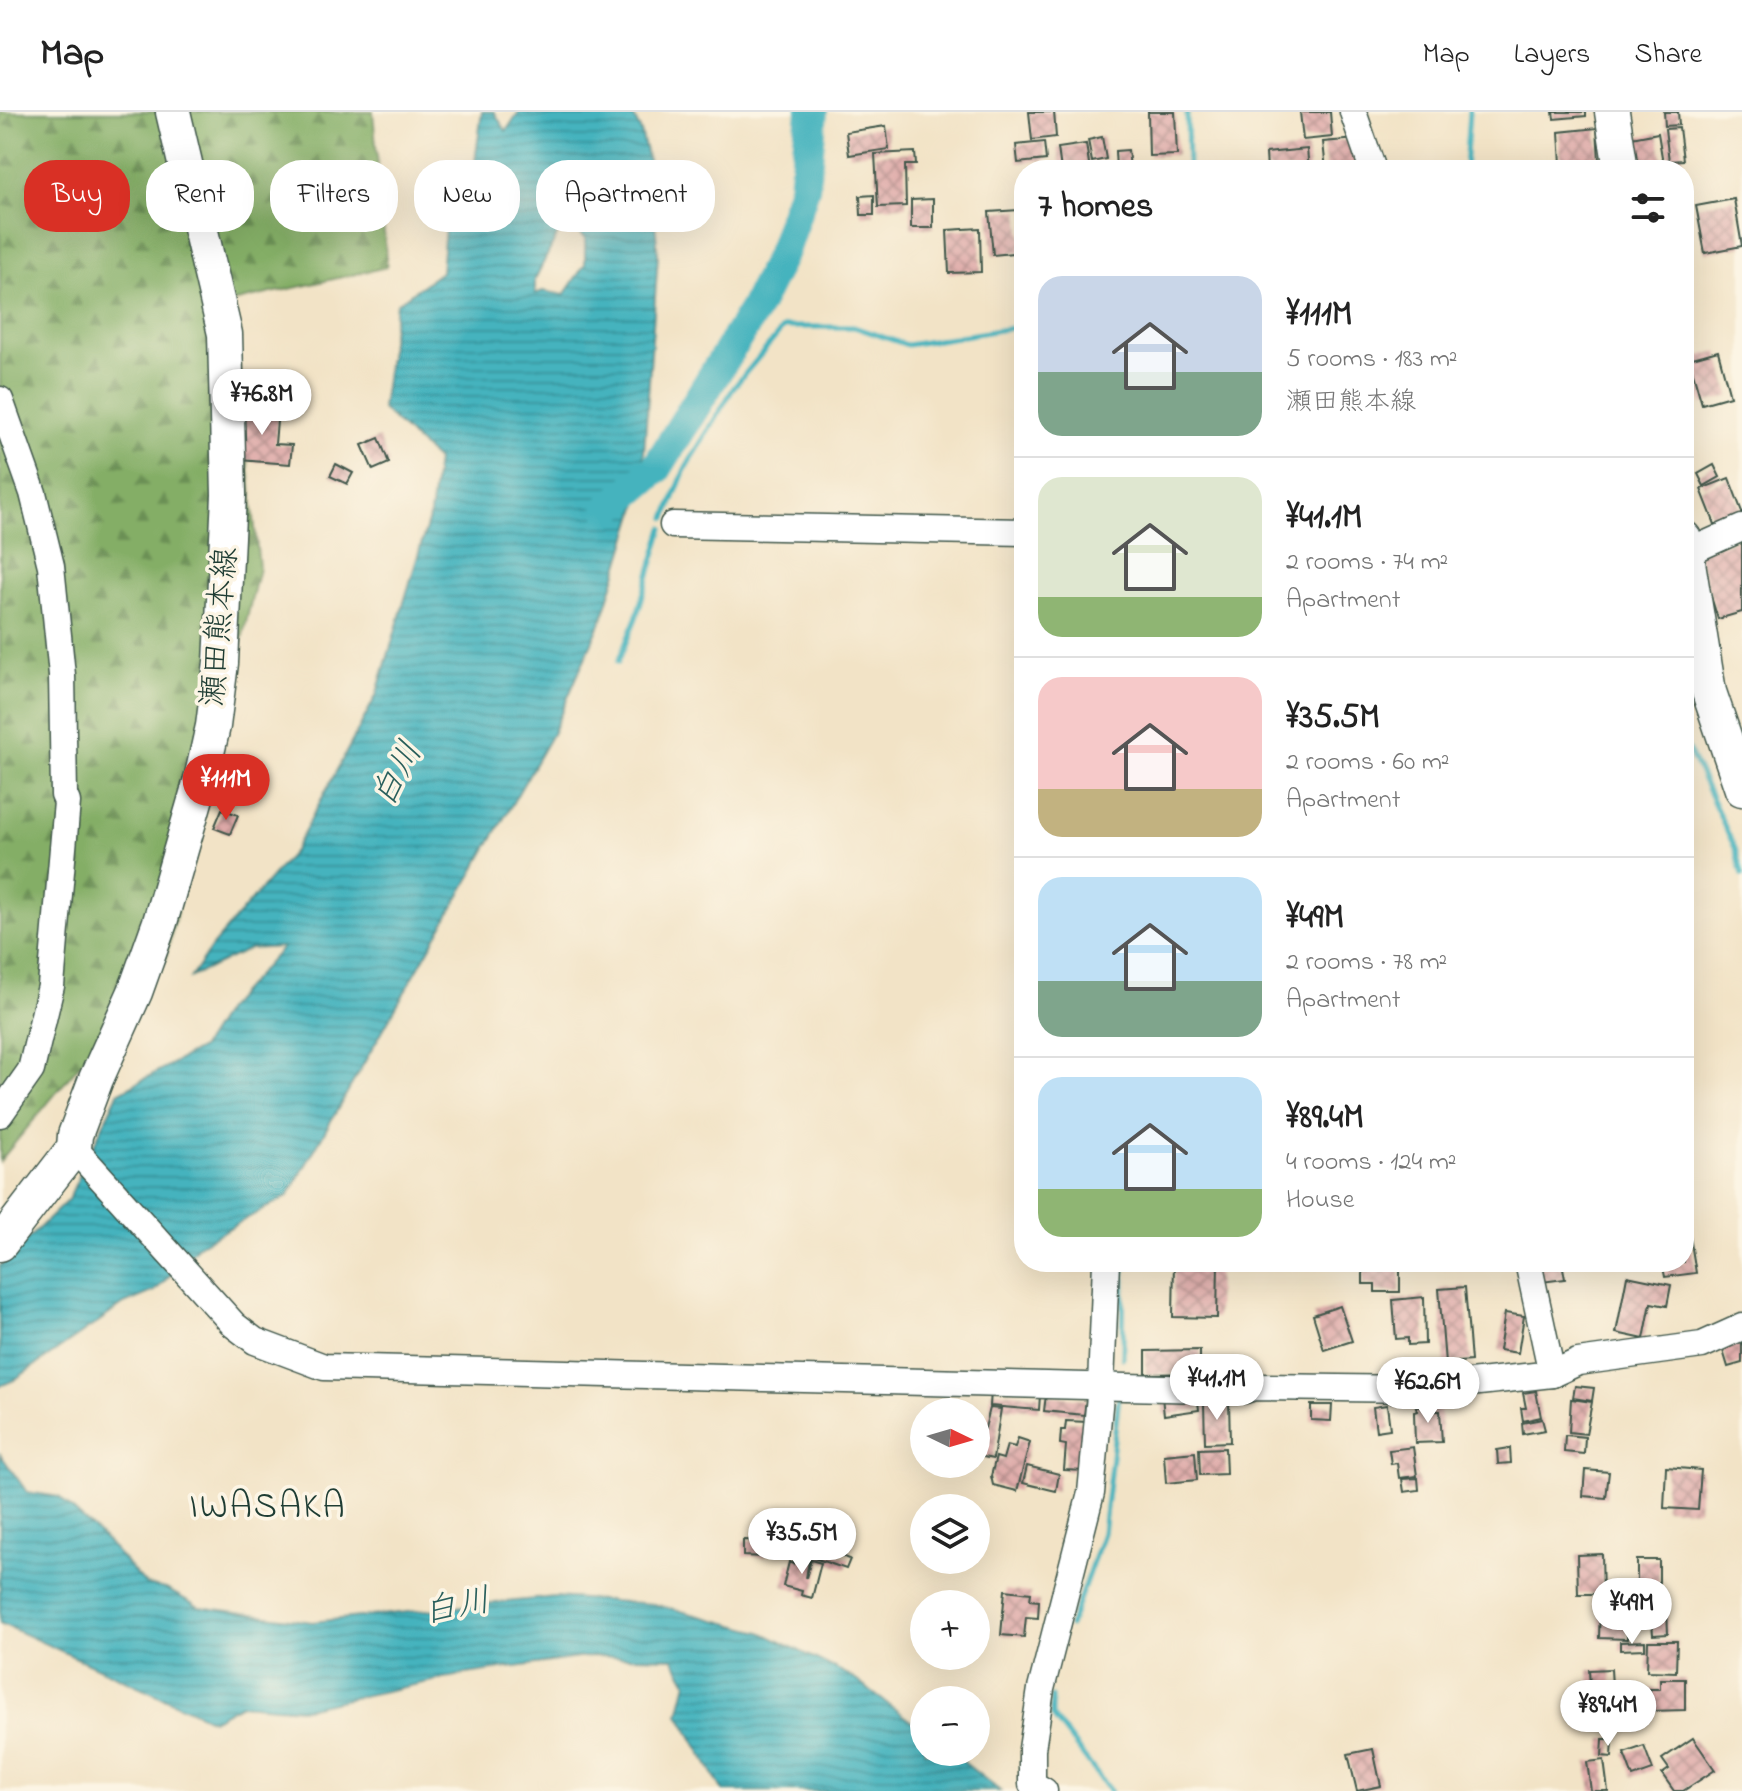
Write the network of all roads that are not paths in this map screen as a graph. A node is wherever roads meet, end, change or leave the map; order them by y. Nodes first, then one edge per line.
1 (173, 112) edge
2 (1353, 112) edge
3 (1612, 112) edge
4 (1370, 160) edge
5 (1619, 160) edge
6 (0, 400) edge
7 (673, 525) dead end
8 (1742, 528) edge
9 (1014, 532) edge
10 (1694, 545) edge
11 (1694, 602) edge
12 (1742, 789) edge
13 (0, 1114) edge
14 (78, 1153) junction
15 (0, 1244) edge
16 (1106, 1272) edge
17 (1530, 1272) edge
18 (1742, 1327) edge
19 (1552, 1374) junction
20 (1101, 1385) junction
21 (1044, 1791) edge

1 - 14 main road, 瀬田熊本線
2 - 4 street
3 - 5 main road
6 - 13 street
7 - 9 street
8 - 10 street
11 - 12 main road
14 - 15 main road, 瀬田熊本線
14 - 20 street
16 - 20 street
17 - 19 street
18 - 19 street
19 - 20 street
20 - 21 street

